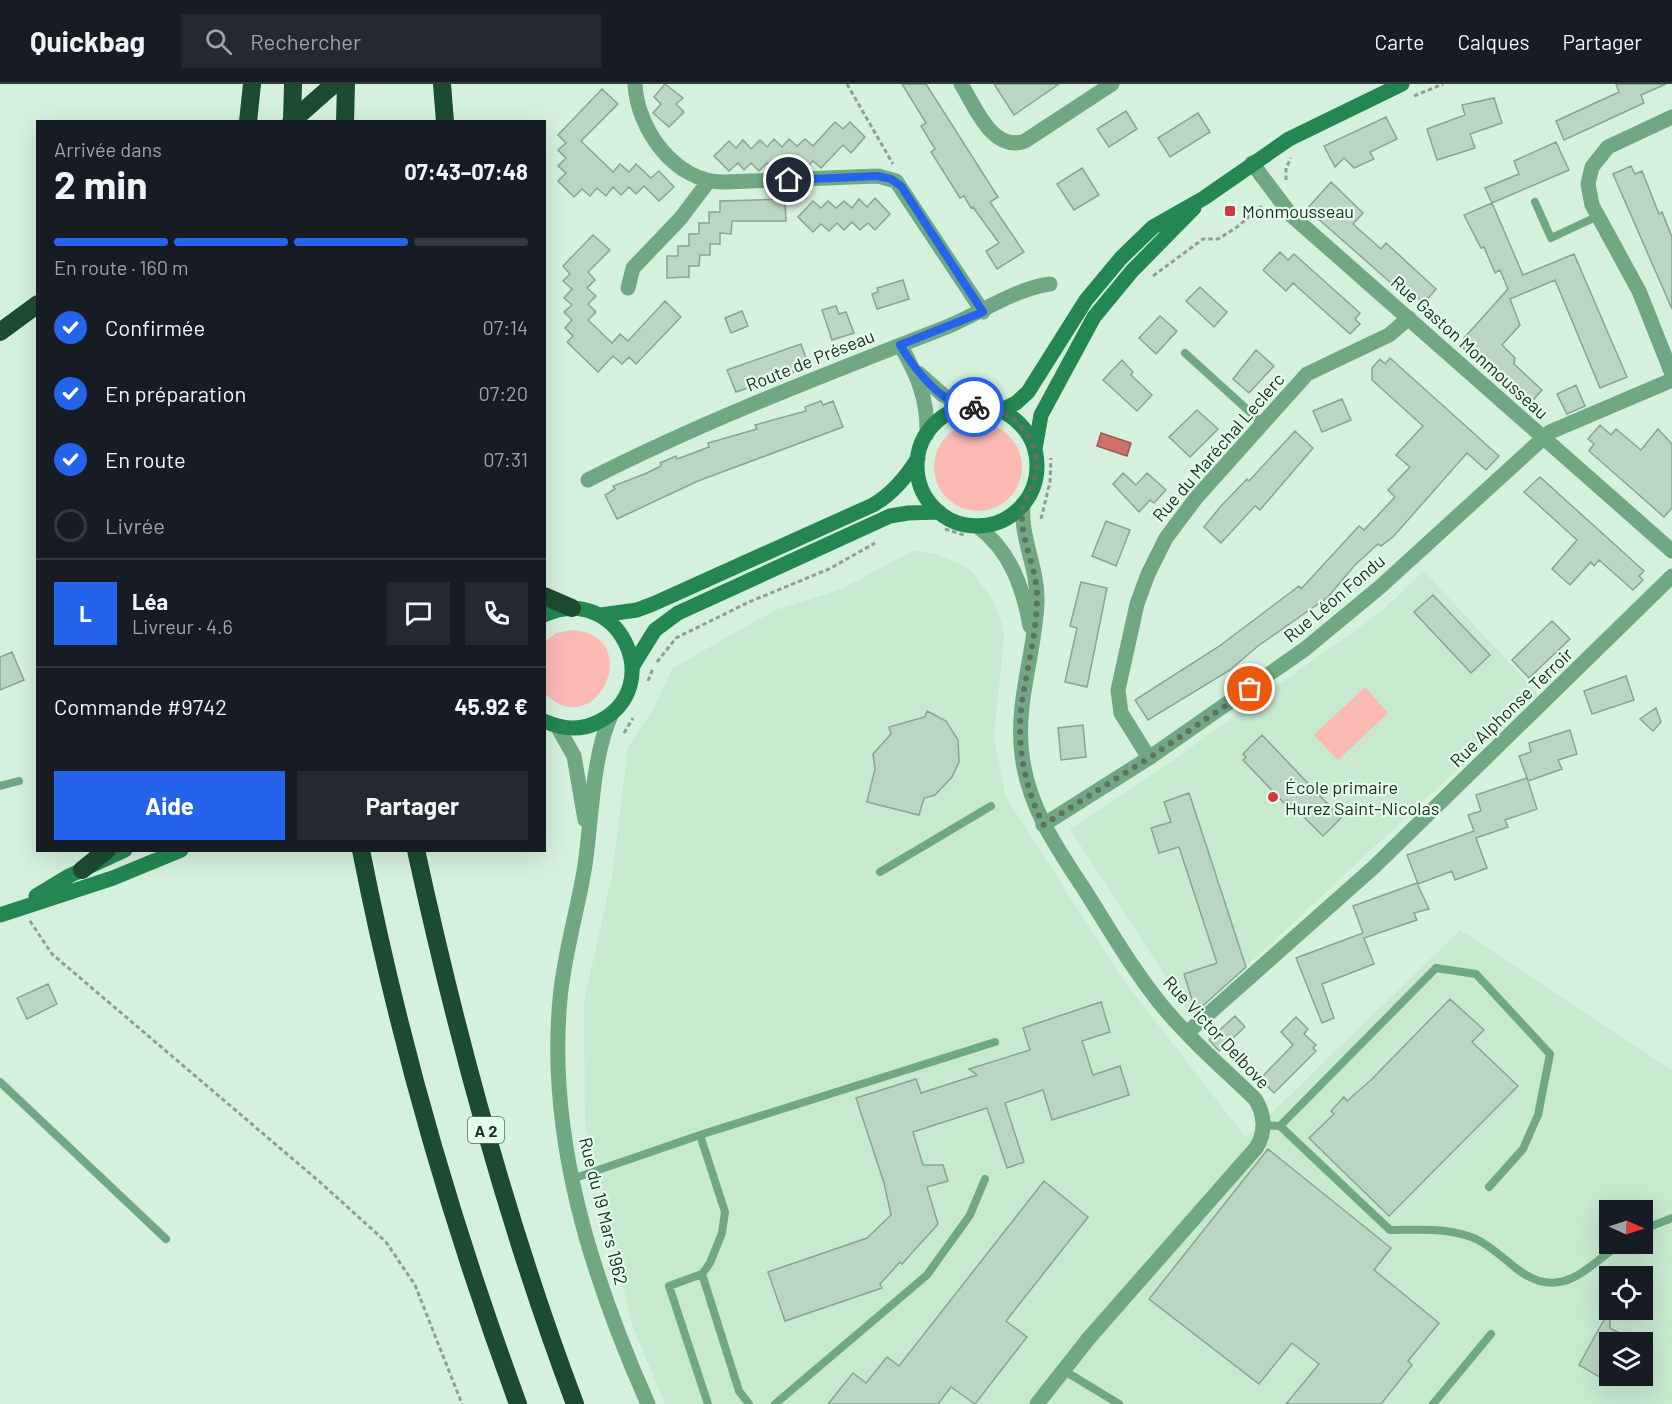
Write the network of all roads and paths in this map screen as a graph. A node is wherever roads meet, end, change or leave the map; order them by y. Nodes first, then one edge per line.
1 (252, 84) edge
2 (292, 84) edge
3 (334, 84) edge
4 (346, 84) edge
5 (442, 84) edge
6 (635, 84) edge
7 (847, 84) edge
8 (961, 84) edge
9 (1112, 84) edge
10 (1402, 84) edge
11 (1443, 84) edge
12 (1413, 96) dead end
13 (1672, 117) edge
14 (248, 120) edge
15 (291, 120) edge
16 (293, 120) edge
17 (345, 120) edge
18 (445, 120) edge
19 (1293, 156) dead end
20 (1252, 163) junction
21 (708, 182) junction
22 (906, 193) junction
23 (1275, 195) junction
24 (1204, 198) junction
25 (1535, 202) dead end
26 (1598, 216) junction
27 (1146, 282) dead end
28 (1050, 284) dead end
29 (628, 288) dead end
30 (36, 305) edge
31 (983, 312) junction
32 (1409, 318) junction
33 (0, 332) edge
34 (900, 345) junction
35 (1185, 353) dead end
36 (914, 369) junction
37 (1672, 374) edge
38 (1672, 380) edge
39 (969, 407) junction
40 (999, 411) junction
41 (1262, 423) junction
42 (927, 434) junction
43 (1542, 438) junction
44 (1035, 452) junction
45 (1051, 452) dead end
46 (918, 458) junction
47 (588, 480) dead end
48 (1023, 504) junction
49 (939, 512) junction
50 (943, 528) dead end
51 (1039, 528) dead end
52 (975, 532) junction
53 (882, 539) dead end
54 (1672, 551) edge
55 (1672, 576) edge
56 (546, 597) edge
57 (572, 608) junction
58 (546, 614) edge
59 (601, 615) junction
60 (1032, 638) junction
61 (632, 667) junction
62 (645, 687) dead end
63 (612, 713) junction
64 (635, 713) dead end
65 (551, 724) edge
66 (620, 738) dead end
67 (1149, 758) junction
68 (19, 781) dead end
69 (0, 786) edge
70 (991, 806) dead end
71 (1043, 825) junction
72 (587, 842) junction
73 (104, 852) edge
74 (121, 852) edge
75 (176, 852) edge
76 (361, 852) edge
77 (416, 852) edge
78 (82, 870) junction
79 (880, 872) dead end
80 (21, 906) junction
81 (0, 915) edge
82 (1188, 1032) junction
83 (995, 1042) dead end
84 (0, 1082) edge
85 (1263, 1125) junction
86 (1280, 1126) junction
87 (700, 1135) junction
88 (572, 1179) junction
89 (985, 1179) dead end
90 (1489, 1186) dead end
91 (1672, 1218) edge
92 (1653, 1226) edge
93 (166, 1239) dead end
94 (1606, 1254) edge
95 (702, 1274) junction
96 (1491, 1334) dead end
97 (1063, 1370) junction
98 (462, 1404) edge
99 (518, 1404) edge
100 (575, 1404) edge
101 (648, 1404) edge
102 (708, 1404) edge
103 (749, 1404) edge
104 (775, 1404) edge
105 (1037, 1404) edge
106 (1119, 1404) edge
107 (1433, 1404) edge

1 - 14 highway
2 - 15 highway
3 - 16 highway
4 - 17 highway
5 - 18 highway
6 - 21 street
7 - 22 path
8 - 9 street
10 - 20 main road
11 - 12 path
13 - 26 street
19 - 23 path
20 - 23 street, Rue Gaston Monmousseau
20 - 24 main road
21 - 22 street
21 - 29 street
22 - 31 street
23 - 27 path
23 - 32 street, Rue Gaston Monmousseau
24 - 40 main road
24 - 44 main road
25 - 26 lane
26 - 37 street
28 - 31 street, Route de Préseau
30 - 33 highway
31 - 34 street, Route de Préseau
32 - 41 street, Rue du Maréchal Leclerc
32 - 43 street, Rue Gaston Monmousseau
34 - 36 street
34 - 47 street, Route de Préseau
35 - 41 lane
36 - 39 street
36 - 42 street
38 - 43 street, Rue Léon Fondu
39 - 40 main road
39 - 42 main road
40 - 44 main road
41 - 67 street, Rue du Maréchal Leclerc
42 - 46 main road
43 - 54 street, Rue Gaston Monmousseau
43 - 67 street, Rue Léon Fondu
44 - 48 main road
45 - 51 path
46 - 49 main road
46 - 59 main road
48 - 52 main road
48 - 60 street, Rue Victor Delbove
49 - 52 main road
49 - 61 main road
50 - 52 path
52 - 60 street, Rue Victor Delbove
53 - 62 path
55 - 82 street, Rue Alphonse Terroir
56 - 57 highway
57 - 58 main road
57 - 59 main road
59 - 61 main road
60 - 71 street, Rue Victor Delbove
61 - 63 main road
63 - 65 main road
63 - 72 street
64 - 66 path
65 - 72 street
67 - 71 street, Rue Léon Fondu
68 - 69 lane
70 - 79 lane
71 - 82 street, Rue Victor Delbove
72 - 88 street, Rue du 19 Mars 1962
73 - 78 highway
74 - 78 main road
75 - 80 main road
76 - 99 highway
77 - 100 highway, A 2
78 - 80 main road
80 - 81 main road
80 - 98 path
82 - 85 street, Rue Victor Delbove
83 - 87 lane
84 - 93 lane
85 - 86 lane
85 - 97 street
86 - 90 lane
86 - 94 lane
87 - 88 lane
87 - 95 lane
88 - 101 street, Rue du 19 Mars 1962
89 - 104 lane
91 - 92 lane
95 - 102 lane
95 - 103 lane
96 - 107 lane
97 - 105 street
97 - 106 lane

